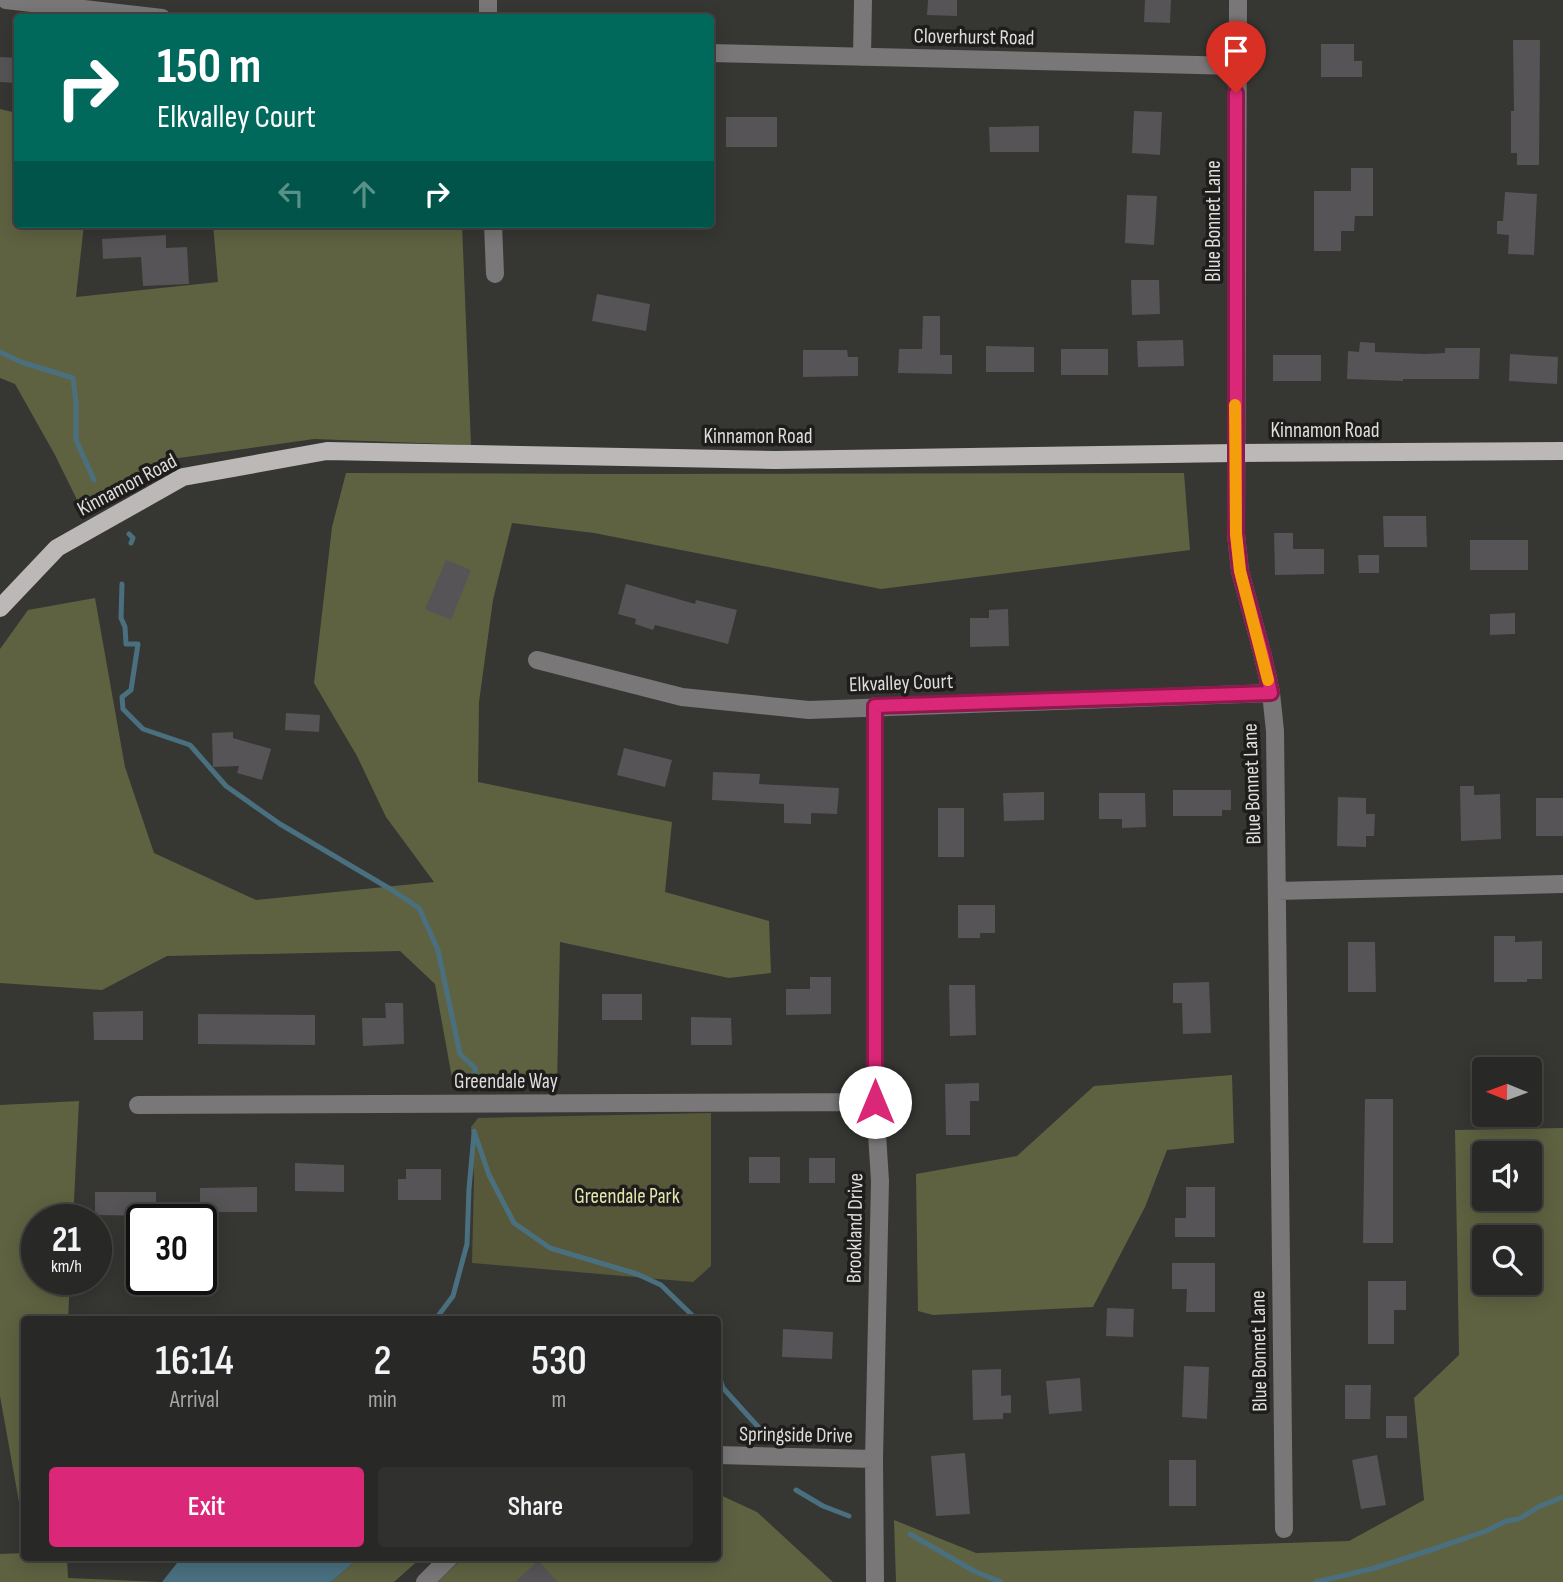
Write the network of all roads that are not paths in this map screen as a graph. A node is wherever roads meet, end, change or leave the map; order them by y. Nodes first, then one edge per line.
1 (6, 0) edge
2 (863, 0) edge
3 (1238, 0) edge
4 (127, 14) edge
5 (714, 53) edge
6 (862, 57) junction
7 (1237, 66) junction
8 (493, 228) edge
9 (495, 274) dead end
10 (1563, 451) edge
11 (1235, 453) junction
12 (0, 608) edge
13 (537, 660) dead end
14 (1271, 693) junction
15 (875, 706) junction
16 (1563, 884) edge
17 (1277, 891) junction
18 (875, 1102) junction
19 (138, 1105) dead end
20 (721, 1455) edge
21 (874, 1459) junction
22 (1284, 1529) dead end
23 (446, 1561) edge
24 (425, 1582) edge
25 (875, 1582) edge

1 - 4 street
2 - 6 street
3 - 7 street, Blue Bonnet Lane
5 - 6 street, Cloverhurst Road
6 - 7 street, Cloverhurst Road
7 - 11 street, Blue Bonnet Lane
8 - 9 street
10 - 11 main road, Kinnamon Road
11 - 12 main road, Kinnamon Road
11 - 14 street, Blue Bonnet Lane
13 - 15 street, Elkvalley Court
14 - 15 street, Elkvalley Court
14 - 17 street, Blue Bonnet Lane
15 - 18 street, Brookland Drive
16 - 17 street
17 - 22 street, Blue Bonnet Lane
18 - 19 street, Greendale Way
18 - 21 street, Brookland Drive
20 - 21 street, Springside Drive
21 - 25 street, Brookland Drive
23 - 24 street

